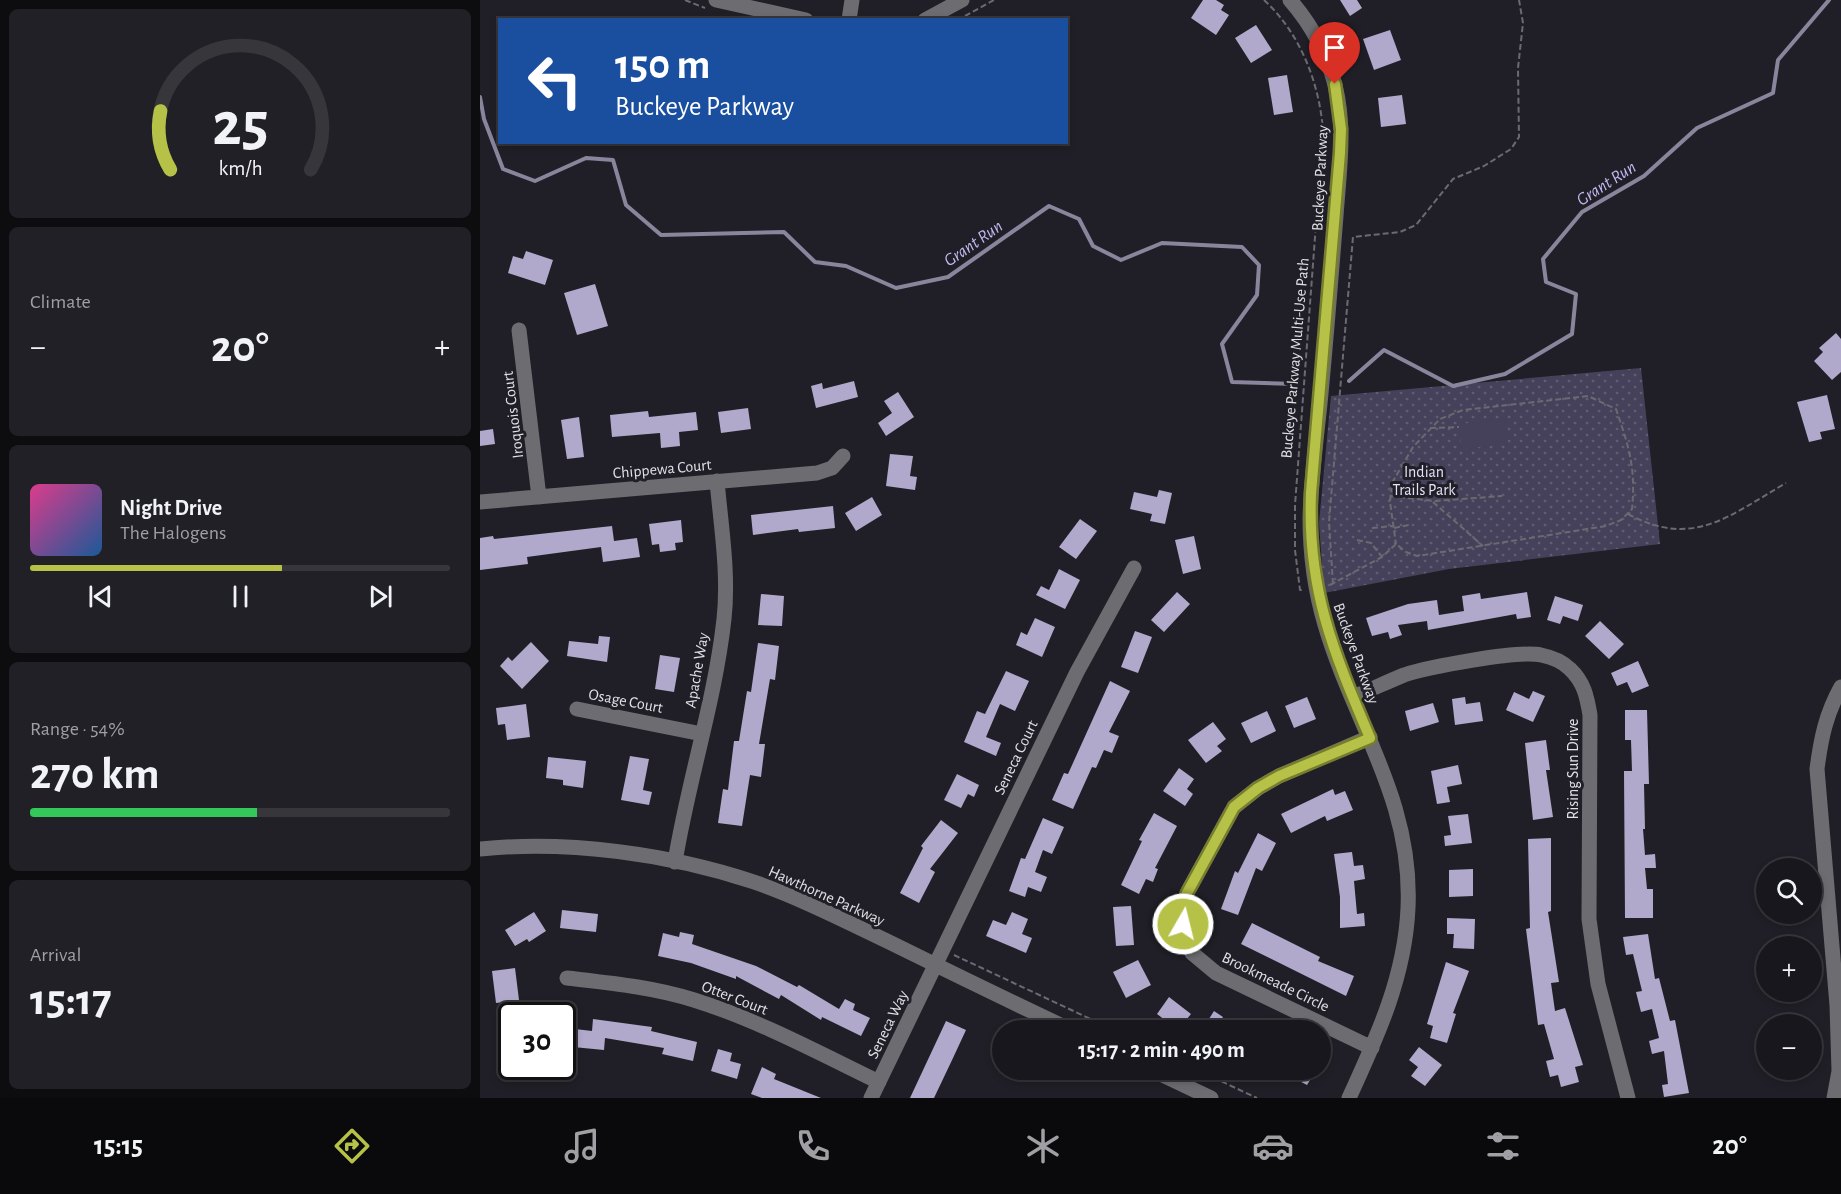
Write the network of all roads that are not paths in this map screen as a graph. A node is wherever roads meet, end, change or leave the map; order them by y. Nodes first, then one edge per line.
1 (716, 0) edge
2 (852, 0) edge
3 (962, 0) edge
4 (1290, 0) edge
5 (797, 18) edge
6 (849, 18) edge
7 (929, 18) edge
8 (519, 330) dead end
9 (843, 456) dead end
10 (717, 481) junction
11 (539, 497) junction
12 (480, 502) edge
13 (1134, 568) dead end
14 (1841, 687) edge
15 (1353, 697) junction
16 (577, 709) dead end
17 (702, 734) junction
18 (1370, 738) junction
19 (480, 849) edge
20 (675, 862) junction
21 (935, 965) junction
22 (567, 978) dead end
23 (1050, 1020) edge
24 (1372, 1048) junction
25 (1173, 1080) edge
26 (879, 1082) junction
27 (872, 1098) edge
28 (1211, 1098) edge
29 (1349, 1098) edge
30 (1628, 1098) edge
31 (1834, 1098) edge

1 - 5 street
2 - 6 street
3 - 7 street
4 - 15 street, Buckeye Parkway
8 - 11 street, Iroquois Court
9 - 10 street, Chippewa Court
10 - 11 street, Chippewa Court
10 - 17 street, Apache Way
11 - 12 street, Chippewa Court
13 - 21 street, Seneca Court
14 - 31 street
15 - 18 street, Buckeye Parkway
15 - 30 street, Rising Sun Drive
16 - 17 street, Osage Court
17 - 20 street, Apache Way
18 - 24 street, Buckeye Parkway
18 - 24 street, Brookmeade Circle
19 - 20 street, Hawthorne Parkway
20 - 21 street, Hawthorne Parkway
21 - 23 street, Hawthorne Parkway
21 - 26 street, Seneca Way
22 - 26 street, Otter Court
24 - 29 street, Buckeye Parkway
25 - 28 street
26 - 27 street, Seneca Way

